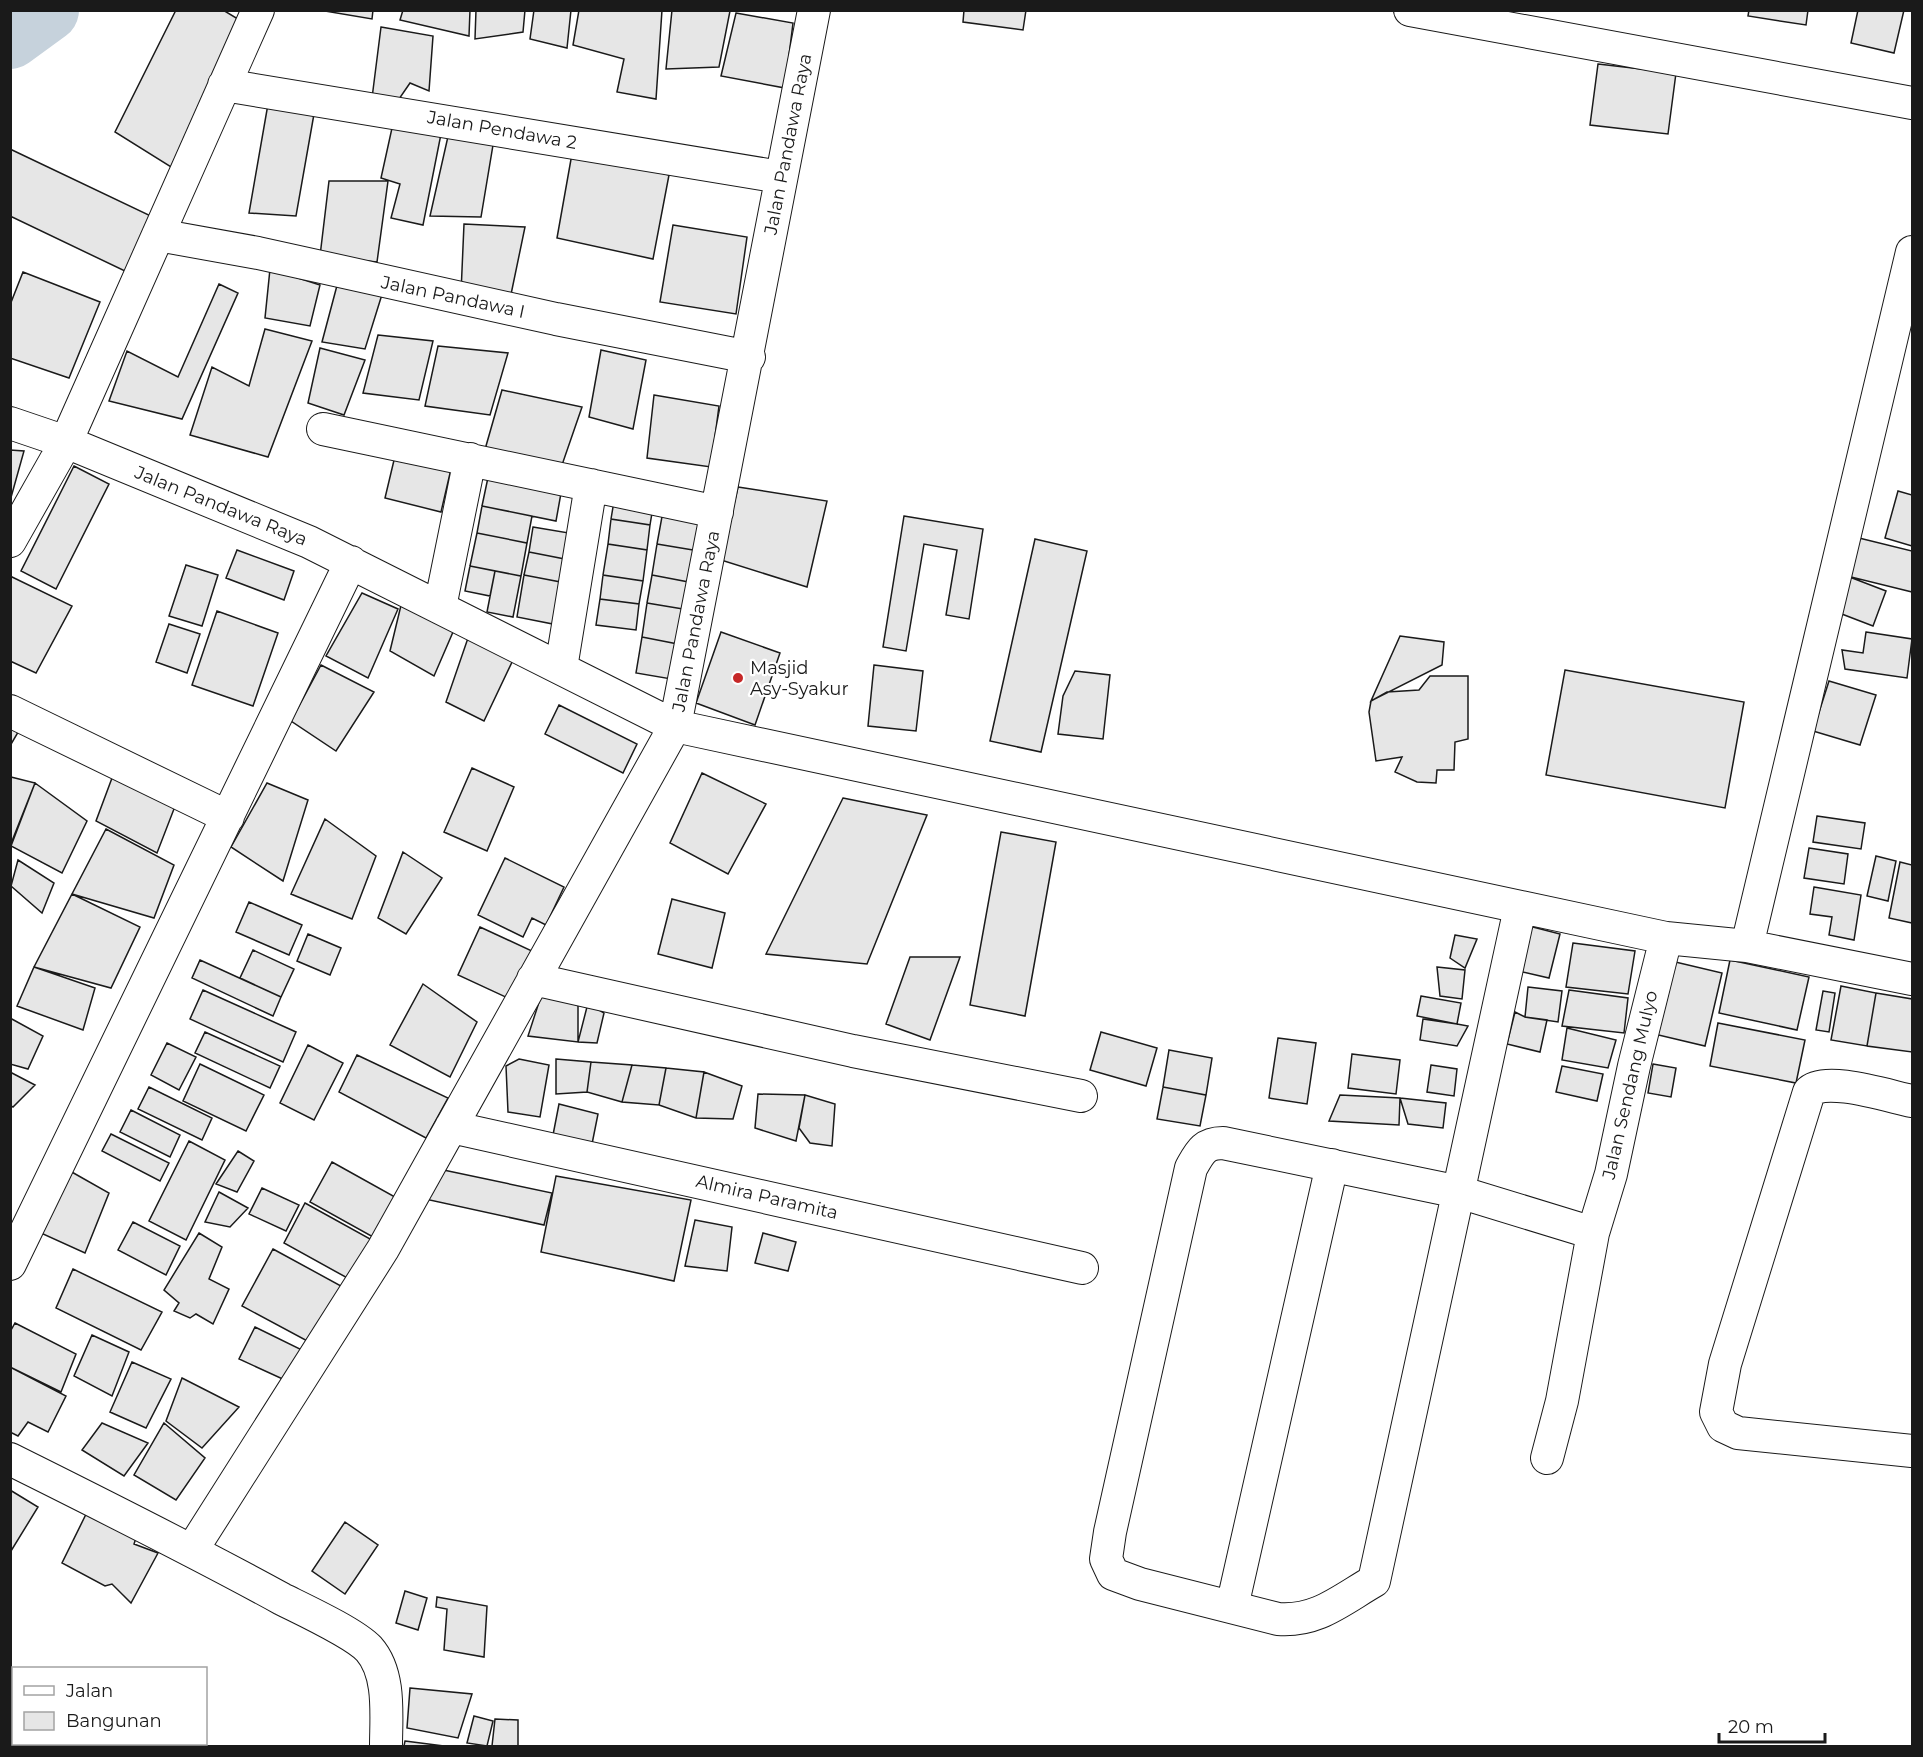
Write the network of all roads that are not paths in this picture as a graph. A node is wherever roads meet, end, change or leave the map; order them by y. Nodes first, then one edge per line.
1 (258, 10) edge
2 (814, 10) edge
3 (1410, 10) edge
4 (224, 85) junction
5 (1912, 103) edge
6 (780, 177) junction
7 (158, 235) junction
8 (1912, 252) edge
9 (748, 357) junction
10 (10, 423) edge
11 (323, 429) dead end
12 (66, 442) junction
13 (470, 459) junction
14 (591, 485) junction
15 (717, 512) junction
16 (10, 541) edge
17 (351, 562) junction
18 (441, 607) junction
19 (561, 668) junction
20 (10, 711) edge
21 (675, 726) junction
22 (228, 817) junction
23 (1520, 908) junction
24 (1666, 938) junction
25 (1747, 946) junction
26 (533, 979) junction
27 (1912, 980) edge
28 (1081, 1096) dead end
29 (1912, 1101) edge
30 (451, 1127) junction
31 (1332, 1166) junction
32 (1459, 1192) junction
33 (1593, 1233) junction
34 (10, 1264) edge
35 (1082, 1268) dead end
36 (1912, 1451) edge
37 (1547, 1458) dead end
38 (10, 1459) edge
39 (192, 1550) junction
40 (1232, 1607) junction
41 (386, 1746) edge

1 - 4 street
2 - 6 street, Jalan Pandawa Raya
3 - 5 street
4 - 6 street, Jalan Pendawa 2
4 - 7 street
6 - 9 street, Jalan Pandawa Raya
7 - 9 street, Jalan Pandawa I
7 - 12 street
8 - 25 street
9 - 15 street, Jalan Pandawa Raya
10 - 12 street, Jalan Pandawa Raya
11 - 13 street
12 - 16 street
12 - 17 street, Jalan Pandawa Raya
13 - 14 street
13 - 18 street
14 - 15 street
14 - 19 street
15 - 21 street, Jalan Pandawa Raya
17 - 18 street, Jalan Pandawa Raya
17 - 22 street
18 - 19 street, Jalan Pandawa Raya
19 - 21 street, Jalan Pandawa Raya
20 - 22 street
21 - 23 street
21 - 26 street
22 - 34 street
23 - 24 street
23 - 32 street
24 - 25 street
24 - 33 street, Jalan Sendang Mulyo
25 - 27 street
26 - 28 street
26 - 30 street
29 - 36 street
30 - 35 street, Almira Paramita
30 - 39 street
31 - 32 street
31 - 40 street
31 - 40 street
32 - 33 street
32 - 40 street
33 - 37 street, Jalan Sendang Mulyo
38 - 39 street
39 - 41 street

